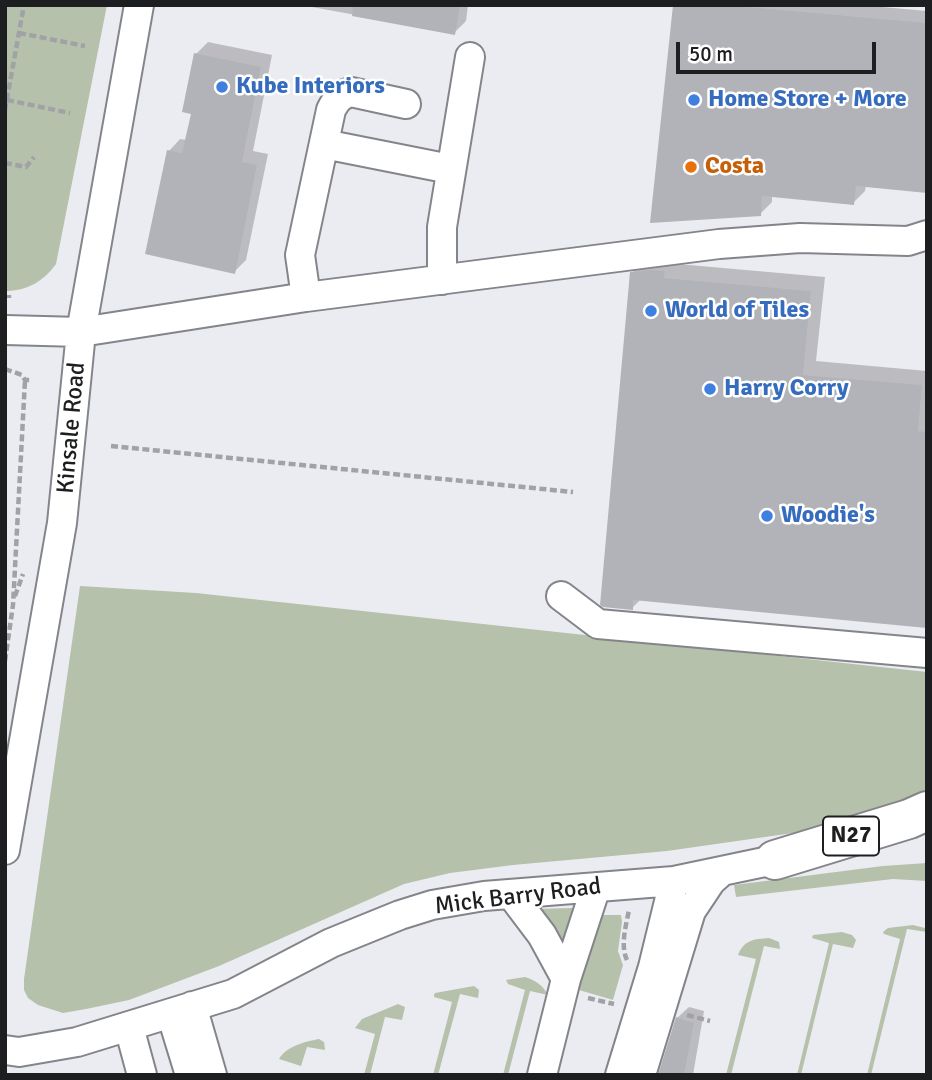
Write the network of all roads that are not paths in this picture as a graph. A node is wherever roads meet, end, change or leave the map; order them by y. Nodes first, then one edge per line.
1 (139, 5) edge
2 (470, 57) dead end
3 (406, 104) dead end
4 (324, 144) junction
5 (450, 169) junction
6 (927, 235) edge
7 (442, 280) junction
8 (306, 298) junction
9 (5, 330) edge
10 (80, 332) junction
11 (561, 596) dead end
12 (927, 653) edge
13 (927, 810) edge
14 (927, 833) edge
15 (5, 850) edge
16 (775, 860) junction
17 (720, 873) junction
18 (674, 881) junction
19 (602, 886) junction
20 (511, 894) junction
21 (566, 979) junction
22 (181, 1010) junction
23 (129, 1027) junction
24 (5, 1050) edge
25 (142, 1075) edge
26 (190, 1075) edge
27 (212, 1075) edge
28 (542, 1075) edge
29 (620, 1075) edge
30 (641, 1075) edge

1 - 10 street, Kinsale Road
2 - 5 street
3 - 4 street
4 - 5 street
4 - 8 street
5 - 7 street
6 - 7 street
7 - 8 street
8 - 10 street
9 - 10 street
10 - 15 street, Kinsale Road
11 - 12 street
13 - 16 highway, N27
14 - 16 street, Mick Barry Road
16 - 17 street, Mick Barry Road
17 - 18 street, Mick Barry Road
17 - 30 street
18 - 19 street, Mick Barry Road
18 - 29 street
19 - 20 street, Mick Barry Road
19 - 21 street
20 - 21 street
20 - 22 street, Mick Barry Road
21 - 28 street
22 - 23 street, Mick Barry Road
22 - 26 street
22 - 27 street
23 - 24 street, Mick Barry Road
23 - 25 street

